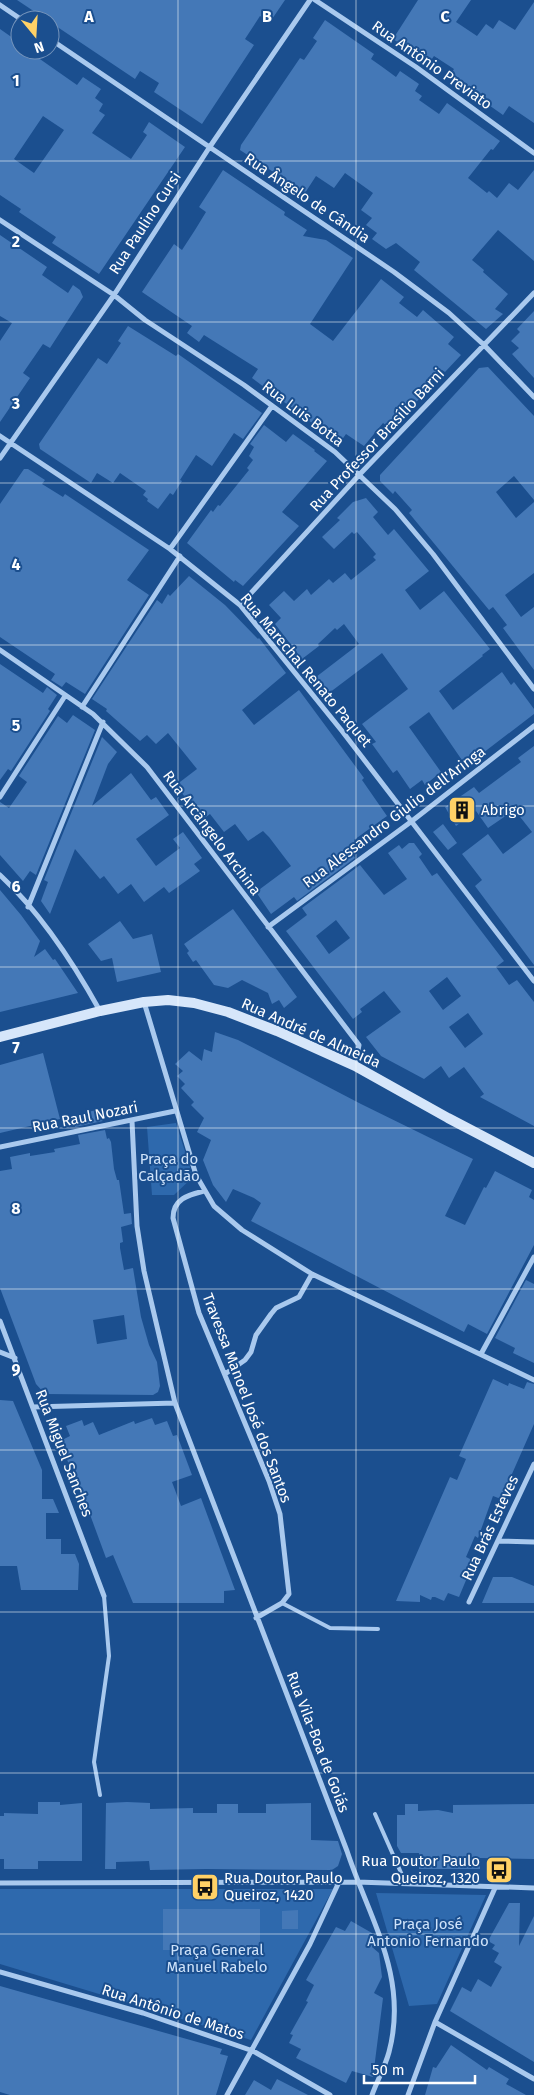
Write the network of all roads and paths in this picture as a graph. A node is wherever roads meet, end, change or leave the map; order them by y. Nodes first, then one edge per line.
1 (310, 0) edge
2 (315, 0) edge
3 (60, 46) edge
4 (209, 148) junction
5 (534, 153) edge
6 (0, 220) edge
7 (534, 293) edge
8 (114, 295) junction
9 (484, 345) junction
10 (534, 398) edge
11 (272, 406) junction
12 (0, 436) edge
13 (10, 443) junction
14 (0, 458) edge
15 (360, 474) junction
16 (170, 549) junction
17 (180, 556) junction
18 (240, 605) junction
19 (0, 650) edge
20 (534, 689) edge
21 (65, 696) junction
22 (82, 706) junction
23 (103, 722) junction
24 (534, 726) edge
25 (0, 797) edge
26 (412, 821) junction
27 (0, 874) edge
28 (28, 907) junction
29 (268, 927) junction
30 (534, 981) edge
31 (144, 1002) junction
32 (100, 1011) junction
33 (0, 1037) edge
34 (355, 1066) junction
35 (175, 1111) junction
36 (132, 1121) junction
37 (0, 1146) edge
38 (534, 1163) edge
39 (204, 1191) junction
40 (534, 1256) edge
41 (312, 1274) junction
42 (0, 1321) edge
43 (0, 1352) edge
44 (481, 1354) junction
45 (16, 1359) junction
46 (225, 1374) junction
47 (534, 1380) edge
48 (176, 1403) junction
49 (34, 1406) junction
50 (534, 1464) edge
51 (499, 1541) junction
52 (534, 1542) edge
53 (104, 1596) joint
54 (469, 1602) dead end
55 (282, 1603) junction
56 (256, 1618) junction
57 (378, 1629) dead end
58 (100, 1795) dead end
59 (375, 1814) dead end
60 (339, 1882) junction
61 (357, 1882) junction
62 (0, 1883) edge
63 (406, 1884) junction
64 (495, 1888) junction
65 (534, 1888) edge
66 (0, 1972) edge
67 (435, 2022) junction
68 (253, 2051) junction
69 (534, 2078) edge
70 (227, 2095) edge
71 (330, 2095) edge
72 (372, 2095) edge
73 (408, 2095) edge

1 - 4 street, Rua Paulino Cursi
2 - 5 street, Rua Antônio Previato
3 - 4 street, Rua Ângelo de Cândia
4 - 8 street, Rua Paulino Cursi
4 - 9 street, Rua Ângelo de Cândia
6 - 8 street, Rua Luis Botta
7 - 9 street, Rua Professor Brasílio Barni
8 - 11 street, Rua Luis Botta
8 - 13 street, Rua Paulino Cursi
9 - 10 street, Rua Ângelo de Cândia
9 - 15 street, Rua Professor Brasílio Barni
11 - 15 street, Rua Luis Botta
11 - 16 street
12 - 13 street, Rua Marechal Renato Paquet
13 - 14 street, Rua Paulino Cursi
13 - 16 street, Rua Marechal Renato Paquet
15 - 18 street, Rua Professor Brasílio Barni
15 - 20 street, Rua Luis Botta
16 - 17 street, Rua Marechal Renato Paquet
17 - 18 street, Rua Marechal Renato Paquet
17 - 22 street
18 - 26 street, Rua Marechal Renato Paquet
19 - 21 street, Rua Arcângelo Archina
21 - 22 street, Rua Arcângelo Archina
21 - 25 street
22 - 23 street, Rua Arcângelo Archina
23 - 28 street
23 - 29 street, Rua Arcângelo Archina
24 - 26 street, Rua Alessandro Giulio dell'Aringa
26 - 29 street, Rua Alessandro Giulio dell'Aringa
26 - 30 street, Rua Marechal Renato Paquet
27 - 28 street
28 - 32 street
29 - 34 street, Rua Arcângelo Archina
31 - 32 main road, Rua André de Almeida
31 - 34 main road, Rua André de Almeida
31 - 35 street
32 - 33 main road, Rua André de Almeida
34 - 38 main road, Rua André de Almeida
35 - 36 street, Rua Raul Nozari
35 - 39 street
36 - 37 street, Rua Raul Nozari
36 - 48 street, Rua Vila-Boa de Goiás
39 - 41 street
39 - 46 street, Travessa Manoel José dos Santos
40 - 44 street
41 - 44 street
41 - 46 street
42 - 45 street, Rua Miguel Sanches
43 - 45 street
44 - 47 street
45 - 49 street, Rua Miguel Sanches
46 - 55 street, Travessa Manoel José dos Santos
48 - 49 street
48 - 56 street, Rua Vila-Boa de Goiás
49 - 53 street, Rua Miguel Sanches
50 - 51 street, Rua Brás Esteves
51 - 52 street
51 - 54 street, Rua Brás Esteves
53 - 58 lane
55 - 56 street
55 - 57 lane
56 - 61 street, Rua Vila-Boa de Goiás
59 - 63 lane
60 - 61 street
60 - 62 street
60 - 68 street
61 - 63 street
61 - 72 street, Rua Vila-Boa de Goiás
63 - 64 street
64 - 65 street
64 - 67 street
66 - 68 street, Rua Antônio de Matos
67 - 69 street
67 - 73 street
68 - 70 street
68 - 71 street, Rua Antônio de Matos

